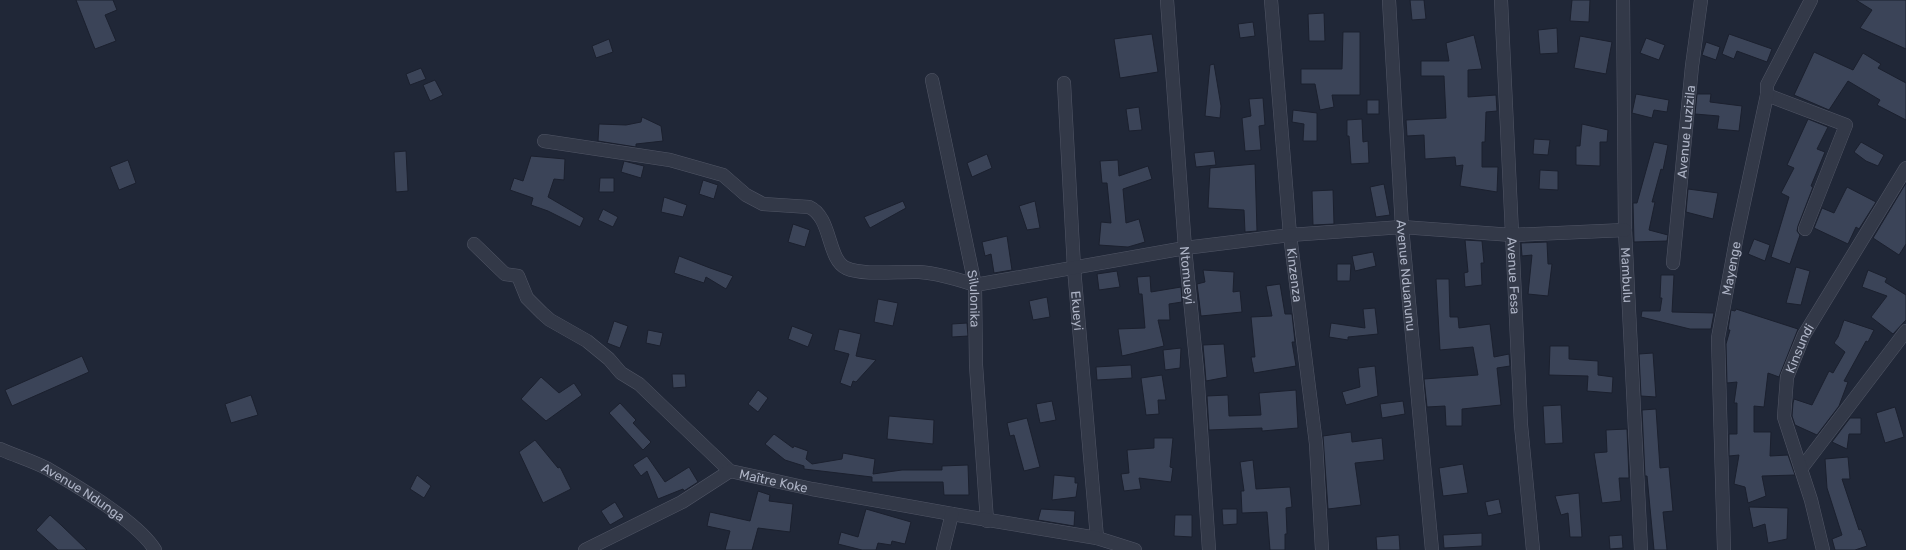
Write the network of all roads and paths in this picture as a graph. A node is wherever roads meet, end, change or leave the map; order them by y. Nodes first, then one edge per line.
1 (1167, 0) edge
2 (1271, 0) edge
3 (1389, 0) edge
4 (1501, 0) edge
5 (1623, 0) edge
6 (1701, 0) edge
7 (1812, 0) edge
8 (932, 80) dead end
9 (1064, 83) dead end
10 (1767, 95) junction
11 (544, 141) dead end
12 (1906, 168) edge
13 (1402, 227) junction
14 (1805, 229) dead end
15 (1625, 230) junction
16 (1290, 235) junction
17 (1512, 235) junction
18 (474, 244) dead end
19 (1185, 248) junction
20 (1673, 263) dead end
21 (1074, 268) junction
22 (975, 285) junction
23 (1906, 332) edge
24 (0, 449) edge
25 (1801, 469) junction
26 (730, 471) junction
27 (952, 514) junction
28 (987, 520) junction
29 (1098, 538) junction
30 (155, 550) edge
31 (585, 550) edge
32 (943, 550) edge
33 (1135, 550) edge
34 (1209, 550) edge
35 (1322, 550) edge
36 (1432, 550) edge
37 (1534, 550) edge
38 (1641, 550) edge
39 (1724, 550) edge
40 (1823, 550) edge

1 - 19 street, Ntomueyi
2 - 16 street, Kinzenza
3 - 13 street, Avenue Nduanunu
4 - 17 street, Avenue Fesa
5 - 15 street, Mambulu
6 - 20 street, Avenue Luzizila
7 - 10 street, Mayenge
8 - 22 street, Silulonika
9 - 21 street, Ekueyi
10 - 14 street
10 - 39 street, Mayenge
11 - 22 street
12 - 25 street, Kinsundi
13 - 16 street
13 - 17 street
13 - 36 street, Avenue Nduanunu
15 - 17 street
15 - 38 street, Mambulu
16 - 19 street
16 - 35 street, Kinzenza
17 - 37 street, Avenue Fesa
18 - 26 street, Maître Koke
19 - 21 street
19 - 34 street, Ntomueyi
21 - 22 street
21 - 29 street, Ekueyi
22 - 28 street, Silulonika
23 - 25 street
24 - 30 street, Avenue Ndunga
25 - 40 street, Kinsundi
26 - 27 street, Maître Koke
26 - 31 street
27 - 28 street, Maître Koke
27 - 32 street
28 - 29 street, Maître Koke
29 - 33 street, Maître Koke

